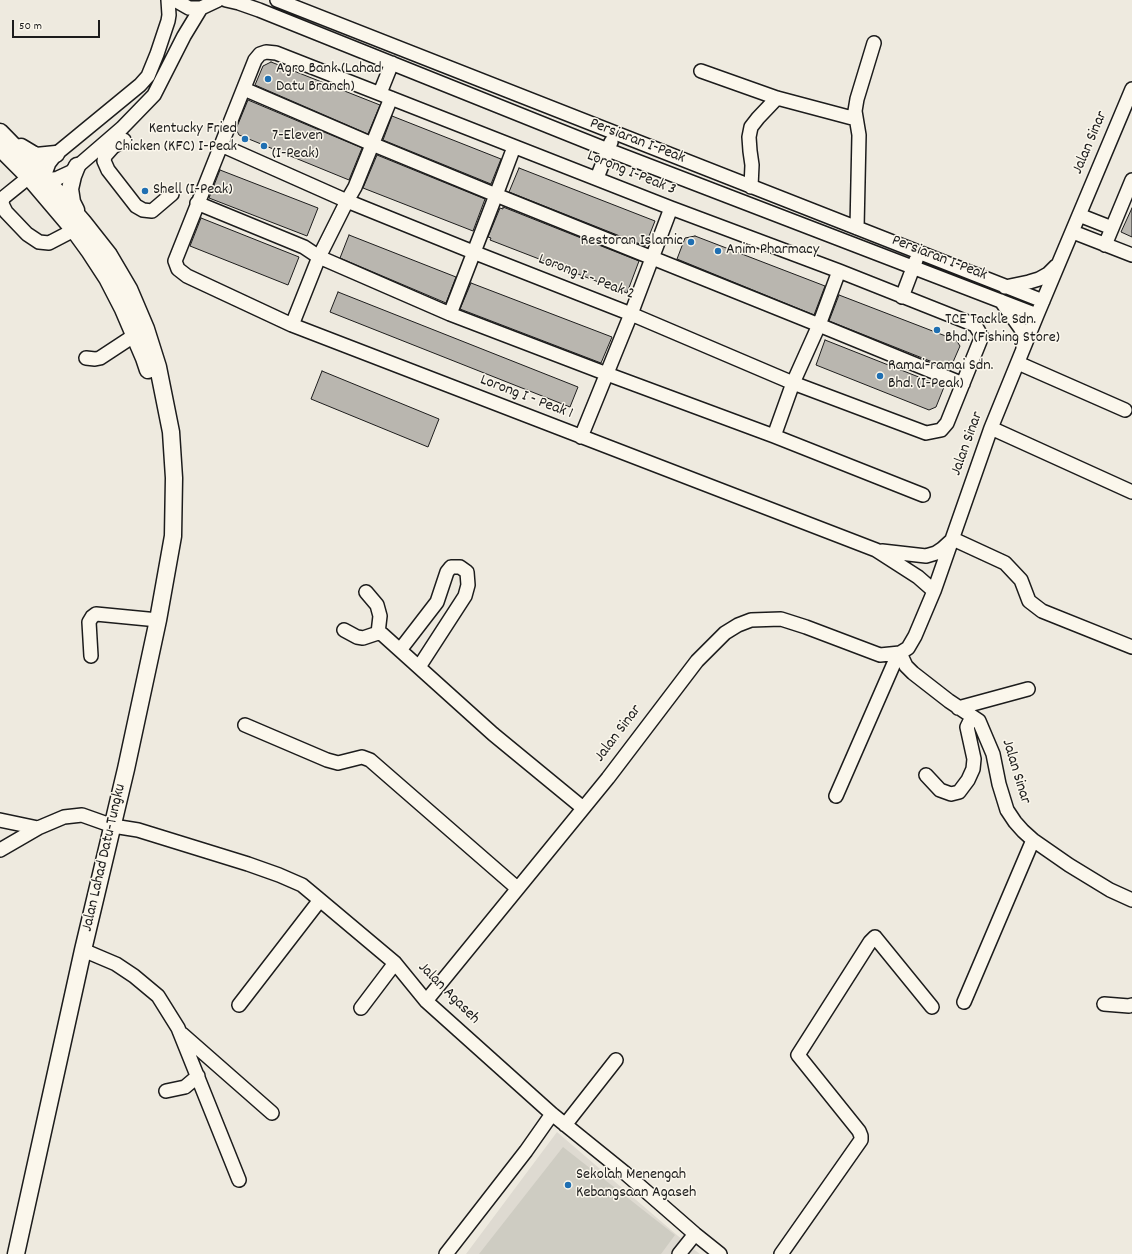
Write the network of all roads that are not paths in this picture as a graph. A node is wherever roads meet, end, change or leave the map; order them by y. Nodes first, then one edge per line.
1 (168, 0) edge
2 (175, 0) edge
3 (218, 0) edge
4 (226, 0) edge
5 (277, 0) edge
6 (201, 8) junction
7 (874, 43) dead end
8 (392, 63) junction
9 (701, 71) dead end
10 (244, 89) junction
11 (1132, 89) edge
12 (386, 96) junction
13 (777, 98) junction
14 (856, 119) junction
15 (615, 134) junction
16 (2, 139) edge
17 (124, 140) dead end
18 (372, 144) junction
19 (221, 145) junction
20 (514, 147) junction
21 (608, 150) junction
22 (56, 154) junction
23 (15, 162) junction
24 (77, 166) junction
25 (29, 177) junction
26 (46, 178) junction
27 (597, 178) junction
28 (1132, 180) edge
29 (751, 187) junction
30 (172, 194) dead end
31 (496, 195) junction
32 (2, 196) edge
33 (347, 201) junction
34 (197, 203) junction
35 (53, 206) junction
36 (671, 208) junction
37 (1079, 215) junction
38 (78, 225) junction
39 (857, 228) junction
40 (1112, 228) junction
41 (1072, 232) junction
42 (1105, 245) junction
43 (473, 252) junction
44 (919, 253) junction
45 (1132, 255) edge
46 (319, 257) junction
47 (653, 258) junction
48 (1058, 265) junction
49 (913, 267) junction
50 (839, 271) junction
51 (1005, 287) junction
52 (902, 297) junction
53 (1001, 301) junction
54 (1043, 301) junction
55 (450, 314) junction
56 (631, 314) junction
57 (1037, 316) junction
58 (292, 325) junction
59 (819, 325) junction
60 (135, 335) junction
61 (1020, 357) junction
62 (86, 358) dead end
63 (607, 374) junction
64 (793, 383) junction
65 (963, 384) junction
66 (1125, 410) dead end
67 (992, 428) junction
68 (774, 436) junction
69 (581, 437) junction
70 (172, 460) junction
71 (1132, 492) edge
72 (923, 495) dead end
73 (953, 539) junction
74 (876, 550) junction
75 (934, 591) junction
76 (366, 592) dead end
77 (158, 620) junction
78 (344, 630) dead end
79 (378, 633) junction
80 (1132, 647) edge
81 (400, 650) junction
82 (900, 653) junction
83 (91, 656) dead end
84 (419, 667) junction
85 (1028, 689) dead end
86 (958, 708) junction
87 (972, 717) junction
88 (245, 725) dead end
89 (926, 776) dead end
90 (836, 796) dead end
91 (583, 808) junction
92 (0, 820) edge
93 (113, 826) junction
94 (38, 828) junction
95 (1033, 840) junction
96 (0, 850) edge
97 (517, 888) junction
98 (320, 900) junction
99 (1132, 900) edge
100 (83, 950) junction
101 (395, 962) junction
102 (426, 1001) junction
103 (964, 1002) dead end
104 (1104, 1004) dead end
105 (1132, 1004) edge
106 (239, 1005) dead end
107 (932, 1007) dead end
108 (361, 1008) dead end
109 (179, 1031) junction
110 (616, 1060) dead end
111 (198, 1076) junction
112 (166, 1091) dead end
113 (272, 1113) dead end
114 (552, 1114) junction
115 (565, 1125) junction
116 (239, 1180) dead end
117 (695, 1234) junction
118 (16, 1254) edge
119 (446, 1254) edge
120 (679, 1254) edge
121 (720, 1254) edge
122 (781, 1254) edge

1 - 22 street
2 - 6 street
3 - 6 street
4 - 8 street, Persiaran I-Peak
5 - 15 street
6 - 24 street
7 - 14 street
8 - 12 street
8 - 21 street, Persiaran I-Peak
9 - 13 street
10 - 12 street, Lorong I-Peak 3
10 - 18 street
10 - 19 street
11 - 37 street, Jalan Sinar
12 - 18 street
12 - 20 street, Lorong I-Peak 3
13 - 14 street
13 - 29 street
14 - 39 street
15 - 21 street
15 - 29 street
16 - 22 main road
16 - 23 main road, Jalan Lahad Datu-Tungku
16 - 26 main road, Jalan Lahad Datu-Tungku
17 - 30 street
18 - 31 street
18 - 33 street
19 - 33 street, Lorong I - Peak 2
19 - 34 street
20 - 27 street, Lorong I-Peak 3
20 - 31 street
21 - 27 street
21 - 49 street, Persiaran I-Peak
22 - 26 street
23 - 25 main road, Jalan Lahad Datu-Tungku
23 - 26 main road
24 - 26 street
24 - 38 main road
25 - 32 street
25 - 35 main road, Jalan Lahad Datu-Tungku
26 - 35 main road
26 - 38 main road, Jalan Lahad Datu-Tungku
27 - 36 street, Lorong I-Peak 3
28 - 40 street
29 - 39 street
31 - 43 street
31 - 47 street
32 - 38 street
33 - 43 street, Lorong I - Peak 2
33 - 46 street
34 - 46 street
34 - 58 street, Lorong I - Peak 1
35 - 38 main road, Jalan Lahad Datu-Tungku
36 - 47 street
36 - 50 street, Lorong I-Peak 3
37 - 40 street
37 - 41 street, Jalan Sinar
38 - 60 main road, Jalan Lahad Datu-Tungku
38 - 70 main road, Jalan Lahad Datu-Tungku
39 - 44 street
40 - 42 street
41 - 42 street
41 - 48 street, Jalan Sinar
42 - 45 street
43 - 55 street
43 - 56 street, Lorong I - Peak 2
44 - 49 street
44 - 51 street
46 - 55 street
46 - 58 street
47 - 56 street
47 - 59 street
48 - 51 street
48 - 54 street, Jalan Sinar
49 - 52 street
49 - 53 street, Persiaran I-Peak
50 - 52 street, Lorong I-Peak 3
50 - 59 street
51 - 54 street
52 - 65 street, Lorong I-Peak 3
53 - 57 street, Persiaran I-Peak
53 - 61 street
54 - 57 street, Jalan Sinar
55 - 63 street
56 - 63 street
56 - 64 street, Lorong I - Peak 2
57 - 61 street, Jalan Sinar
58 - 69 street, Lorong I - Peak 1
59 - 64 street
59 - 65 street
60 - 62 street
60 - 70 main road, Jalan Lahad Datu-Tungku
61 - 66 street
61 - 67 street, Jalan Sinar
63 - 68 street
63 - 69 street
64 - 65 street, Lorong I - Peak 2
64 - 68 street
67 - 71 street
67 - 73 street, Jalan Sinar
68 - 72 street
69 - 74 street, Lorong I - Peak 1
70 - 77 main road, Jalan Lahad Datu-Tungku
73 - 74 street, Lorong I - Peak 1
73 - 75 street, Jalan Sinar
73 - 80 street
74 - 75 street, Lorong I - Peak 1
75 - 82 street, Jalan Sinar
76 - 79 street
77 - 83 street
77 - 93 main road, Jalan Lahad Datu-Tungku
78 - 79 street
79 - 81 street
81 - 84 street
81 - 84 street
82 - 86 street, Jalan Sinar
82 - 90 street
82 - 91 street, Jalan Sinar
84 - 91 street
85 - 86 street
86 - 87 street, Jalan Sinar
87 - 89 street
87 - 95 street, Jalan Sinar
88 - 97 street
91 - 97 street, Jalan Sinar
92 - 94 street
93 - 94 street, Jalan Agaseh
93 - 98 street, Jalan Agaseh
93 - 100 main road, Jalan Lahad Datu-Tungku
94 - 96 street, Jalan Agaseh
95 - 99 street, Jalan Sinar
95 - 103 street
97 - 102 street, Jalan Sinar
98 - 101 street, Jalan Agaseh
98 - 106 street
100 - 109 street
100 - 118 main road, Jalan Lahad Datu-Tungku
101 - 102 street, Jalan Agaseh
101 - 108 street
102 - 114 street, Jalan Agaseh
104 - 105 street
107 - 122 street
109 - 111 street
109 - 113 street
110 - 115 street
111 - 112 street
111 - 116 street
114 - 115 street, Jalan Agaseh
114 - 119 street
115 - 117 street, Jalan Agaseh
117 - 120 street
117 - 121 street, Jalan Agaseh

